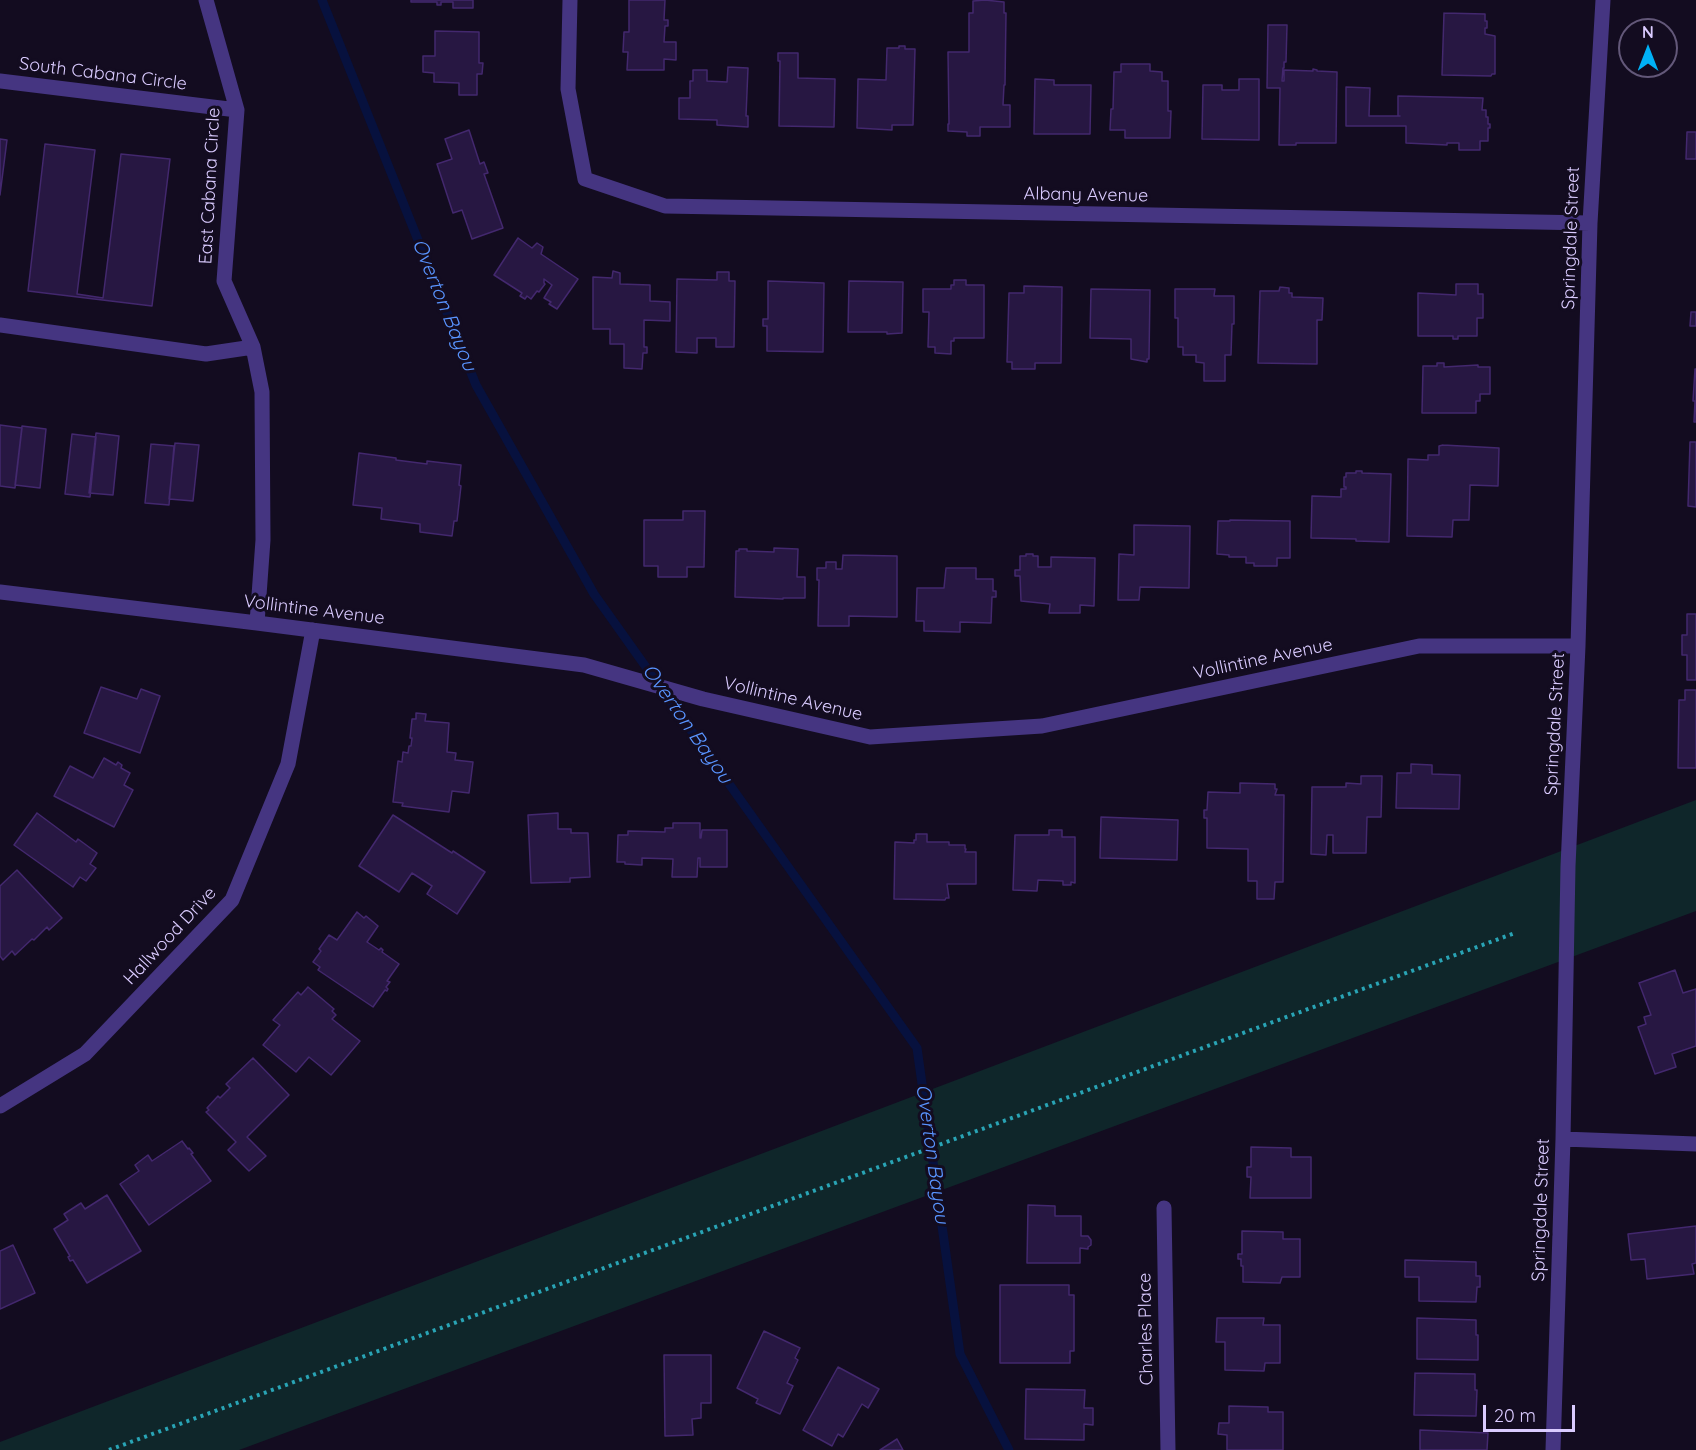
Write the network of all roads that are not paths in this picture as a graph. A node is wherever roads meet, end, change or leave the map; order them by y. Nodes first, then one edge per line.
1 (206, 0) edge
2 (570, 0) edge
3 (1604, 0) edge
4 (0, 81) edge
5 (237, 110) junction
6 (1590, 223) junction
7 (0, 325) edge
8 (253, 347) junction
9 (0, 592) edge
10 (256, 622) junction
11 (313, 630) junction
12 (1578, 646) junction
13 (0, 1106) edge
14 (1563, 1139) junction
15 (1696, 1144) edge
16 (1164, 1208) dead end
17 (1168, 1450) edge
18 (1553, 1450) edge

1 - 5 street, East Cabana Circle
2 - 6 street, Albany Avenue
3 - 6 street, Springdale Street
4 - 5 street, South Cabana Circle
5 - 8 street, East Cabana Circle
6 - 12 street, Springdale Street
7 - 8 street
8 - 10 street, East Cabana Circle
9 - 10 street, Vollintine Avenue
10 - 11 street, Vollintine Avenue
11 - 12 street, Vollintine Avenue
11 - 13 street, Hallwood Drive
12 - 14 street, Springdale Street
14 - 15 street
14 - 18 street, Springdale Street
16 - 17 street, Charles Place

